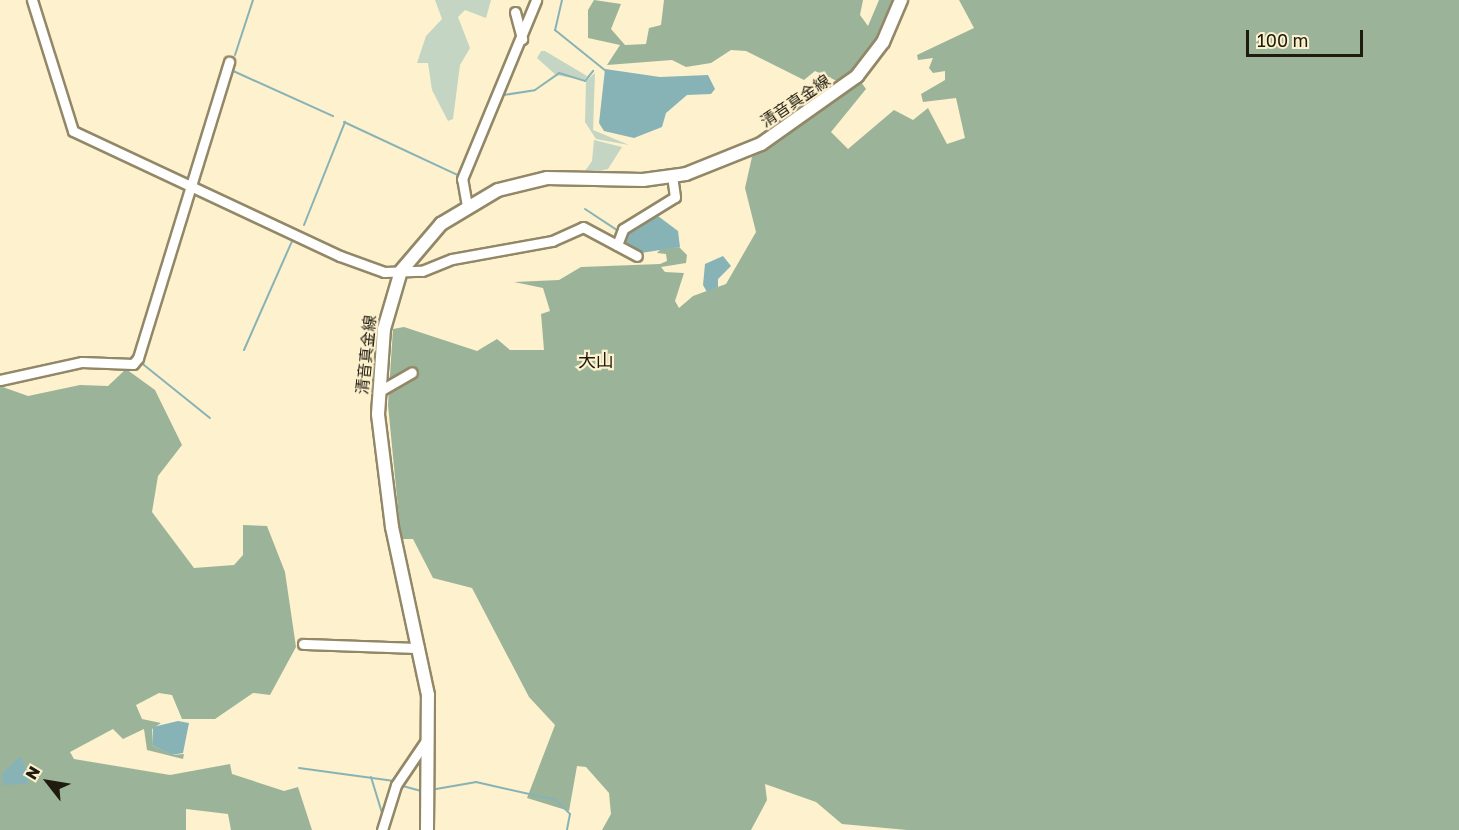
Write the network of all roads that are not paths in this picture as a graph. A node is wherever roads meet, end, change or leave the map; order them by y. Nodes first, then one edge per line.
1 (32, 0) edge
2 (536, 0) edge
3 (901, 0) edge
4 (515, 12) dead end
5 (522, 39) junction
6 (229, 62) dead end
7 (672, 176) junction
8 (192, 189) junction
9 (467, 206) junction
10 (617, 245) junction
11 (637, 256) dead end
12 (401, 271) junction
13 (412, 372) dead end
14 (0, 380) edge
15 (378, 392) junction
16 (303, 644) dead end
17 (419, 648) junction
18 (431, 734) junction
19 (382, 830) edge
20 (427, 830) edge

1 - 8 street
2 - 5 street
3 - 7 main road, 清音真金線
4 - 5 street
5 - 9 street
6 - 8 street
7 - 9 main road, 清音真金線
7 - 10 street
8 - 12 street
8 - 14 street
9 - 12 main road, 清音真金線
10 - 11 street
10 - 12 street
12 - 15 main road, 清音真金線
13 - 15 street
15 - 17 main road, 清音真金線
16 - 17 street
17 - 18 main road, 清音真金線
18 - 19 street
18 - 20 main road, 清音真金線

